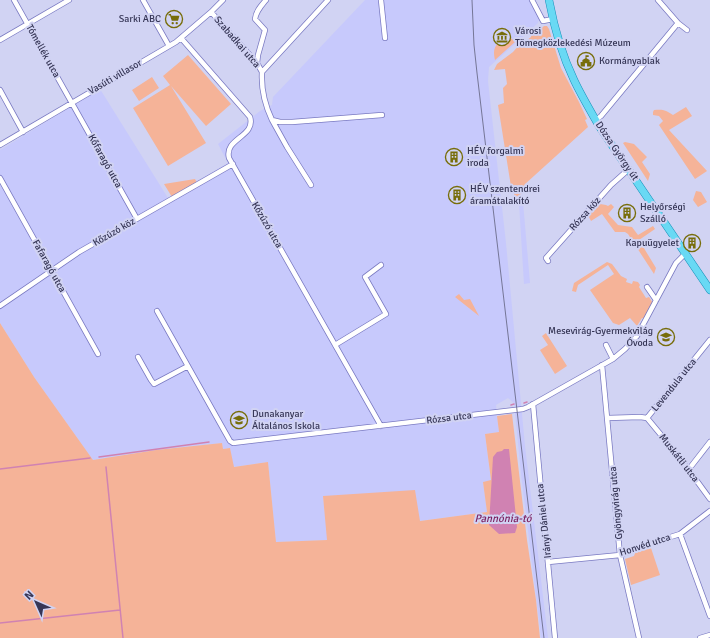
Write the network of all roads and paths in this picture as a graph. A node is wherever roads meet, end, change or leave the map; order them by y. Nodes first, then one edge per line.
1 (14, 0) edge
2 (69, 0) edge
3 (142, 0) edge
4 (222, 0) edge
5 (266, 0) edge
6 (328, 0) edge
7 (381, 0) edge
8 (532, 0) edge
9 (549, 0) edge
10 (658, 0) edge
11 (211, 12) junction
12 (553, 20) junction
13 (678, 22) junction
14 (28, 24) junction
15 (687, 30) dead end
16 (181, 38) junction
17 (385, 38) dead end
18 (0, 40) edge
19 (169, 46) junction
20 (257, 63) junction
21 (262, 72) junction
22 (0, 90) edge
23 (72, 102) junction
24 (382, 115) dead end
25 (272, 120) junction
26 (596, 120) junction
27 (23, 132) junction
28 (0, 145) edge
29 (233, 164) junction
30 (629, 169) junction
31 (0, 178) edge
32 (311, 185) dead end
33 (137, 219) junction
34 (685, 254) junction
35 (548, 261) dead end
36 (381, 266) dead end
37 (52, 271) junction
38 (647, 287) dead end
39 (710, 290) edge
40 (656, 300) junction
41 (0, 306) edge
42 (157, 311) dead end
43 (710, 340) edge
44 (335, 345) junction
45 (606, 345) dead end
46 (98, 354) dead end
47 (138, 358) dead end
48 (613, 359) junction
49 (602, 365) junction
50 (188, 366) junction
51 (533, 404) junction
52 (608, 418) junction
53 (647, 418) junction
54 (381, 426) junction
55 (710, 442) edge
56 (689, 469) junction
57 (710, 499) edge
58 (710, 511) edge
59 (680, 534) junction
60 (620, 555) junction
61 (548, 562) junction
62 (710, 616) edge
63 (710, 635) edge
64 (555, 638) edge
65 (639, 638) edge
66 (700, 638) edge

1 - 14 street, Tómellék utca
2 - 14 street
3 - 19 street
4 - 11 street, Vasúti villasor
5 - 20 street
6 - 21 street
7 - 17 street
8 - 12 street
9 - 12 main road, Dózsa György út
10 - 13 street
11 - 16 street, Vasúti villasor
11 - 20 street, Szabadkai utca
12 - 26 main road, Dózsa György út
13 - 15 street
13 - 26 street
14 - 18 street
14 - 23 street, Tómellék utca
16 - 19 street, Vasúti villasor
16 - 29 street, Kőzúzó utca
19 - 23 street, Vasúti villasor
20 - 21 street, Szabadkai utca
21 - 25 street
22 - 27 street
23 - 27 street, Vasúti villasor
23 - 33 street, Kőfaragó utca
24 - 25 street
25 - 32 street
26 - 30 main road, Dózsa György út
27 - 28 street, Vasúti villasor
29 - 33 street, Kőzúzó köz
29 - 44 street, Kőzúzó utca
30 - 34 main road, Dózsa György út
30 - 35 street, Rózsa köz
31 - 37 street, Fafaragó utca
33 - 37 street, Kőzúzó köz
34 - 39 main road, Dózsa György út
34 - 40 street, Rózsa utca
36 - 44 street
37 - 41 street, Kőzúzó köz
37 - 46 street, Fafaragó utca
38 - 40 street
40 - 48 street, Rózsa utca
42 - 50 street, Rózsa utca
43 - 53 street, Levendula utca
44 - 54 street, Kőzúzó utca
45 - 48 street
47 - 50 street
48 - 49 street, Rózsa utca
49 - 51 street, Rózsa utca
49 - 52 street, Gyöngyvirág utca
50 - 54 street, Rózsa utca
51 - 54 street, Rózsa utca
51 - 61 street, Irányi Dániel utca
52 - 53 street, Levendula utca
52 - 60 street, Gyöngyvirág utca
53 - 56 street, Muskátli utca
55 - 56 street
56 - 57 street, Muskátli utca
58 - 59 street, Honvéd utca
59 - 60 street, Honvéd utca
59 - 62 street
60 - 61 street, Honvéd utca
60 - 65 street, Gyöngyvirág utca
61 - 64 street, Irányi Dániel utca
63 - 66 street

